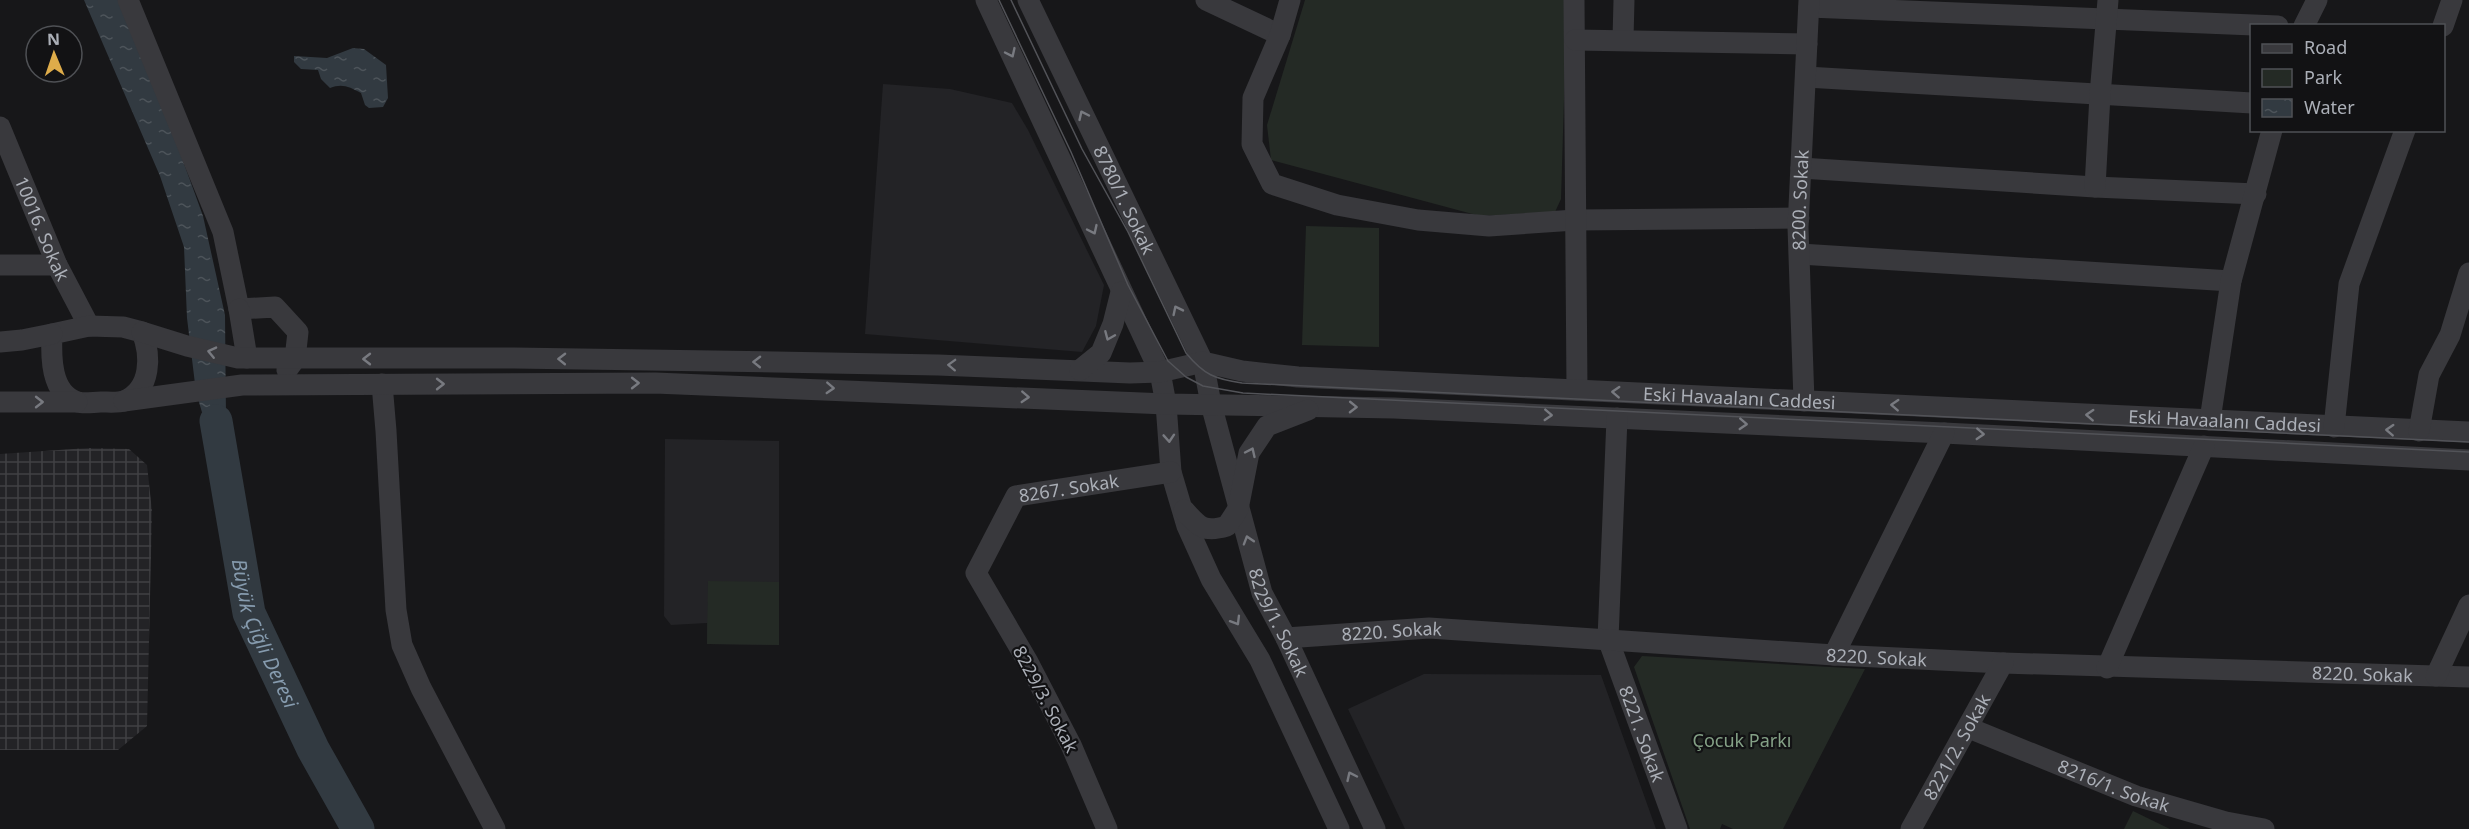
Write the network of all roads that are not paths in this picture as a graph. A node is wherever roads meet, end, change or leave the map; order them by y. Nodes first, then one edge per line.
1 (129, 0) edge
2 (986, 0) edge
3 (1028, 0) edge
4 (1206, 0) edge
5 (1290, 0) edge
6 (1574, 0) edge
7 (1624, 0) edge
8 (2317, 0) edge
9 (2452, 0) edge
10 (1809, 3) edge
11 (2043, 8) edge
12 (2107, 9) edge
13 (2258, 24) edge
14 (2305, 24) edge
15 (2444, 24) edge
16 (1280, 35) junction
17 (1623, 39) junction
18 (1575, 40) junction
19 (1807, 44) junction
20 (1806, 77) junction
21 (2100, 95) junction
22 (2250, 103) edge
23 (2272, 132) edge
24 (2404, 132) edge
25 (1, 134) edge
26 (1801, 168) junction
27 (2095, 187) junction
28 (2256, 194) junction
29 (1799, 219) junction
30 (1575, 220) junction
31 (1800, 254) junction
32 (0, 265) edge
33 (57, 265) junction
34 (2469, 273) edge
35 (2231, 280) junction
36 (1121, 292) junction
37 (239, 309) junction
38 (89, 326) junction
39 (142, 332) junction
40 (51, 334) junction
41 (0, 342) edge
42 (242, 358) junction
43 (295, 359) junction
44 (1203, 362) junction
45 (1080, 370) junction
46 (1160, 372) junction
47 (381, 384) junction
48 (277, 385) junction
49 (1577, 390) junction
50 (124, 401) junction
51 (1804, 401) junction
52 (0, 402) edge
53 (77, 402) junction
54 (1166, 404) junction
55 (1211, 404) junction
56 (1316, 406) junction
57 (1617, 418) junction
58 (2210, 420) junction
59 (2334, 427) junction
60 (2419, 431) junction
61 (2469, 432) edge
62 (1944, 433) junction
63 (2204, 446) junction
64 (2469, 460) edge
65 (1171, 472) junction
66 (1181, 507) junction
67 (1239, 509) junction
68 (976, 573) joint
69 (2469, 605) edge
70 (1286, 638) junction
71 (1608, 639) junction
72 (1834, 655) junction
73 (2003, 663) junction
74 (2108, 668) junction
75 (2436, 676) junction
76 (2469, 677) edge
77 (1969, 728) junction
78 (495, 829) edge
79 (1107, 829) edge
80 (1339, 829) edge
81 (1376, 829) edge
82 (1677, 829) edge
83 (1911, 829) edge
84 (2264, 829) edge

1 - 37 street
2 -> 36 street, 8229/1. Sokak
44 -> 3 street, 8780/1. Sokak
4 - 16 street
5 - 16 street
6 - 18 street
7 - 17 street
8 - 14 street
9 - 15 street
10 - 11 street
10 - 19 street, 8200. Sokak
11 - 12 street
12 - 13 street
12 - 21 street
16 - 30 street
17 - 18 street
17 - 19 street
18 - 30 street
19 - 20 street, 8200. Sokak
20 - 21 street
20 - 26 street, 8200. Sokak
21 - 22 street
21 - 27 street
23 - 28 street
24 - 59 street
25 - 33 street, 10016. Sokak
26 - 27 street
26 - 29 street, 8200. Sokak
27 - 28 street
28 - 35 street
29 - 30 street
29 - 31 street, 8200. Sokak
30 - 49 street
31 - 35 street
31 - 51 street, 8200. Sokak
32 - 33 street
33 - 38 street, 10016. Sokak
34 - 60 street
35 - 58 street
36 -> 45 street
36 - 46 street, 8229/1. Sokak
37 - 42 street
37 - 43 street
38 - 39 street
38 - 40 street
42 -> 39 street, Eski Havaalanı Caddesi
39 - 50 street
40 - 41 street
40 - 53 street
42 - 43 street, Eski Havaalanı Caddesi
45 -> 43 street, Eski Havaalanı Caddesi
43 - 48 street
44 - 46 street, Eski Havaalanı Caddesi
44 - 49 street, Eski Havaalanı Caddesi
44 - 55 street, 8780/1. Sokak
45 - 46 street, Eski Havaalanı Caddesi
46 - 54 street, 8229/1. Sokak
47 - 48 street, Eski Havaalanı Caddesi
47 -> 54 street, Eski Havaalanı Caddesi
47 - 78 street
48 - 50 street, Eski Havaalanı Caddesi
51 -> 49 street, Eski Havaalanı Caddesi
50 - 53 street
58 -> 51 street, Eski Havaalanı Caddesi
52 -> 53 street
54 - 55 street, Eski Havaalanı Caddesi
54 -> 65 street, 8229/1. Sokak
55 - 56 street, Eski Havaalanı Caddesi
55 - 67 street, 8229/1. Sokak
56 -> 57 street, Eski Havaalanı Caddesi
67 -> 56 street
57 -> 62 street, Eski Havaalanı Caddesi
57 - 71 street
58 - 59 street, Eski Havaalanı Caddesi
60 -> 59 street, Eski Havaalanı Caddesi
60 - 61 street, Eski Havaalanı Caddesi
62 -> 63 street, Eski Havaalanı Caddesi
62 - 72 street
63 - 64 street, Eski Havaalanı Caddesi
63 - 74 street
65 - 66 street, 8229/1. Sokak
65 - 68 street, 8267. Sokak
66 - 67 street
66 -> 80 street, 8229/1. Sokak
70 -> 67 street, 8229/1. Sokak
68 - 79 street, 8229/3. Sokak
69 - 75 street
70 - 71 street, 8220. Sokak
81 -> 70 street, 8229/1. Sokak
71 - 72 street, 8220. Sokak
71 - 82 street, 8221. Sokak
72 - 73 street, 8220. Sokak
73 - 74 street, 8220. Sokak
73 - 77 street, 8221/2. Sokak
74 - 75 street, 8220. Sokak
75 - 76 street, 8220. Sokak
77 - 83 street, 8221/2. Sokak
77 - 84 street, 8216/1. Sokak

